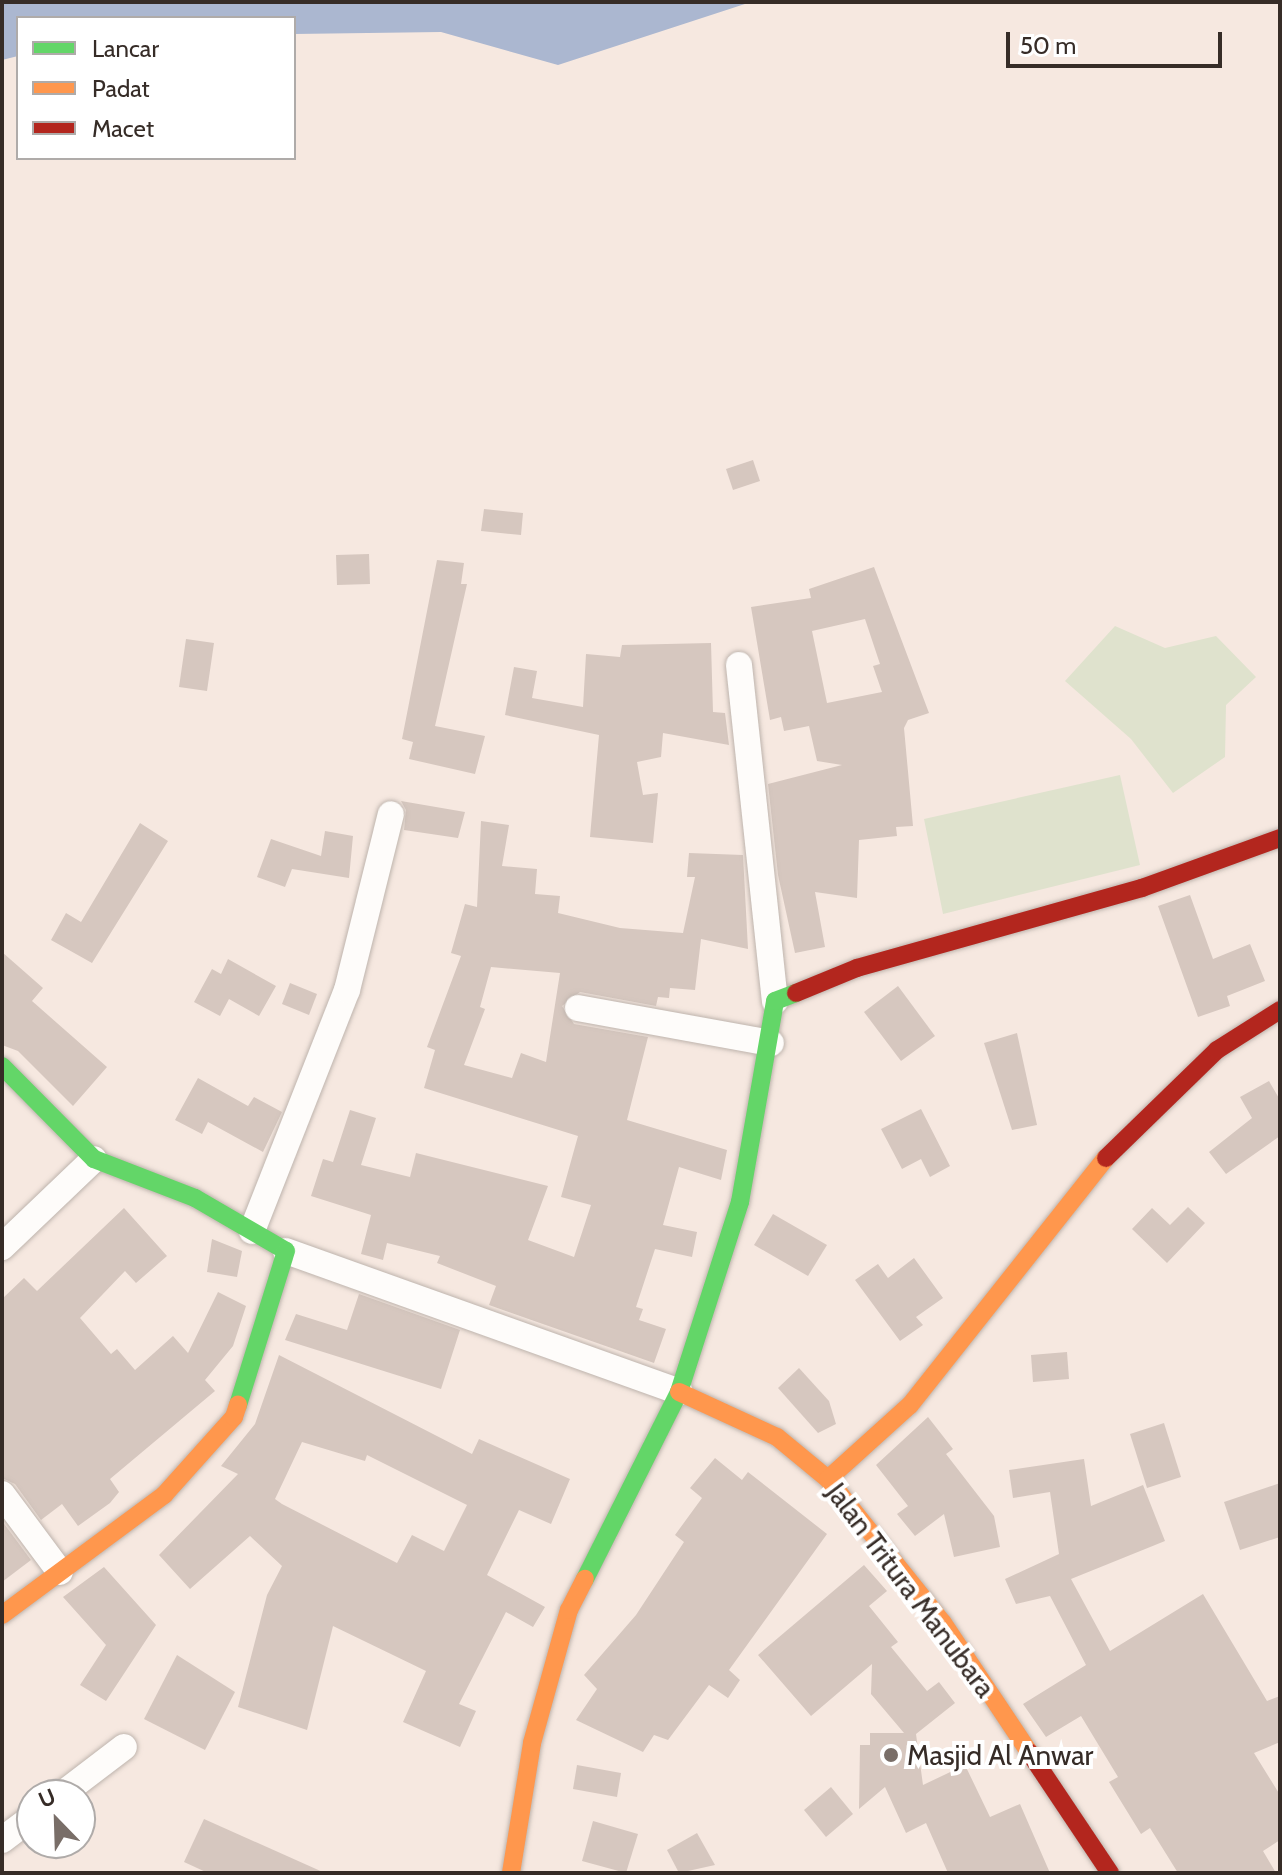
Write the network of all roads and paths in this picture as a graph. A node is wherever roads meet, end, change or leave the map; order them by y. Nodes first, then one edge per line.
1 (739, 665) dead end
2 (391, 814) dead end
3 (1280, 838) edge
4 (775, 1001) junction
5 (578, 1008) dead end
6 (1280, 1010) edge
7 (771, 1043) junction
8 (2, 1066) edge
9 (94, 1159) junction
10 (252, 1231) junction
11 (2, 1247) edge
12 (286, 1251) junction
13 (679, 1392) junction
14 (828, 1479) junction
15 (2, 1494) edge
16 (60, 1572) junction
17 (2, 1615) edge
18 (124, 1747) dead end
19 (82, 1779) edge
20 (511, 1873) edge
21 (1110, 1873) edge

1 - 4 street
2 - 10 street
3 - 4 street
4 - 7 street
5 - 7 street
6 - 14 street
7 - 13 street
8 - 9 street
9 - 10 street
9 - 11 street
10 - 12 street
12 - 13 street, Jalan Tritura Manubara
12 - 16 street
13 - 14 street, Jalan Tritura Manubara
13 - 20 street
14 - 21 street, Jalan Tritura Manubara
15 - 16 street
16 - 17 street
18 - 19 street

